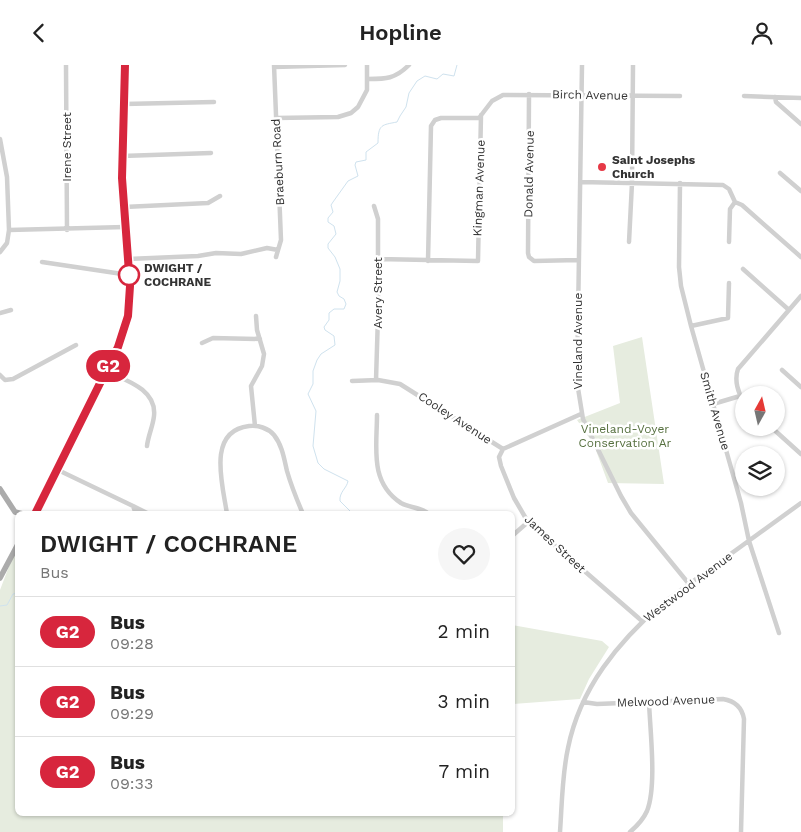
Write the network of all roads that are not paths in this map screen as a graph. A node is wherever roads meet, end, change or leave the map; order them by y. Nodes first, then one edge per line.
1 (66, 65) edge
2 (125, 65) edge
3 (345, 65) edge
4 (367, 65) edge
5 (409, 65) edge
6 (582, 65) edge
7 (633, 65) edge
8 (274, 66) edge
9 (368, 79) junction
10 (529, 94) junction
11 (581, 95) junction
12 (632, 96) junction
13 (680, 96) dead end
14 (744, 97) dead end
15 (775, 97) junction
16 (801, 98) edge
17 (214, 102) dead end
18 (124, 104) junction
19 (482, 115) junction
20 (276, 118) junction
21 (801, 124) edge
22 (0, 139) edge
23 (211, 153) dead end
24 (122, 156) junction
25 (780, 173) dead end
26 (580, 182) junction
27 (632, 183) junction
28 (680, 183) junction
29 (801, 191) edge
30 (220, 196) dead end
31 (734, 202) junction
32 (0, 206) edge
33 (374, 206) dead end
34 (124, 207) junction
35 (8, 208) junction
36 (125, 227) junction
37 (67, 230) junction
38 (9, 231) junction
39 (629, 242) dead end
40 (729, 242) dead end
41 (278, 250) junction
42 (0, 252) edge
43 (276, 257) dead end
44 (801, 257) edge
45 (128, 259) junction
46 (378, 259) junction
47 (578, 260) junction
48 (428, 261) junction
49 (42, 262) dead end
50 (743, 269) dead end
51 (129, 275) junction
52 (729, 283) dead end
53 (801, 296) edge
54 (11, 310) dead end
55 (789, 310) junction
56 (0, 313) edge
57 (256, 316) dead end
58 (691, 326) junction
59 (260, 339) junction
60 (202, 343) dead end
61 (76, 345) dead end
62 (782, 370) dead end
63 (106, 371) junction
64 (0, 375) edge
65 (376, 380) junction
66 (352, 381) dead end
67 (738, 386) edge
68 (801, 387) edge
69 (735, 397) edge
70 (713, 404) junction
71 (581, 414) junction
72 (377, 415) dead end
73 (255, 426) junction
74 (780, 436) edge
75 (147, 447) dead end
76 (503, 449) junction
77 (801, 454) edge
78 (58, 470) junction
79 (0, 489) edge
80 (801, 503) edge
81 (133, 506) junction
82 (36, 511) edge
83 (135, 511) edge
84 (143, 511) edge
85 (227, 511) edge
86 (302, 511) edge
87 (424, 511) edge
88 (15, 513) edge
89 (528, 522) junction
90 (515, 533) edge
91 (749, 541) junction
92 (15, 550) edge
93 (0, 578) edge
94 (689, 584) junction
95 (642, 621) junction
96 (779, 633) dead end
97 (583, 702) junction
98 (649, 702) junction
99 (560, 832) edge
100 (630, 832) edge
101 (741, 832) edge

1 - 37 street, Irene Street
2 - 18 main road
3 - 8 street
4 - 9 street
5 - 9 street
6 - 11 street, Vineland Avenue
7 - 12 street
8 - 20 street, Braeburn Road
9 - 20 street
10 - 11 street, Birch Avenue
10 - 19 street, Birch Avenue
10 - 47 street, Donald Avenue
11 - 12 street, Birch Avenue
11 - 26 street, Vineland Avenue
12 - 13 street, Birch Avenue
12 - 27 street
14 - 15 street
15 - 16 street
15 - 21 street
17 - 18 street
18 - 24 main road
19 - 48 street
19 - 48 street, Kingman Avenue
20 - 41 street, Braeburn Road
22 - 35 street
23 - 24 street
24 - 34 main road
25 - 29 street
26 - 27 street
26 - 47 street, Vineland Avenue
27 - 28 street
27 - 39 street
28 - 31 street
28 - 58 street, Smith Avenue
30 - 34 street
31 - 40 street
31 - 44 street
32 - 35 street
33 - 46 street, Avery Street
34 - 36 main road
35 - 38 street
36 - 37 street
36 - 45 main road
37 - 38 street
38 - 42 street
41 - 43 street, Braeburn Road
41 - 45 street
45 - 51 main road
46 - 48 street
46 - 65 street, Avery Street
47 - 71 street, Vineland Avenue
49 - 51 street
50 - 55 street
51 - 63 main road
52 - 58 street
53 - 55 street
54 - 56 street
55 - 67 street
57 - 59 street
58 - 70 street, Smith Avenue
59 - 60 street
59 - 73 street
61 - 64 street
62 - 68 street
63 - 75 street
63 - 78 main road
65 - 66 street, Cooley Avenue
65 - 76 street, Cooley Avenue
69 - 70 street
70 - 91 street, Smith Avenue
71 - 76 street, Cooley Avenue
71 - 94 street, Vineland Avenue
72 - 87 street
73 - 85 street
73 - 86 street
74 - 77 street
76 - 89 street, James Street
78 - 81 street
78 - 82 main road
79 - 88 main road
80 - 91 street, Westwood Avenue
81 - 83 street
81 - 84 street
89 - 90 street
89 - 95 street, James Street
91 - 94 street, Westwood Avenue
91 - 96 street, Smith Avenue
92 - 93 main road
94 - 95 street, Westwood Avenue
95 - 97 street, Westwood Avenue
97 - 98 street, Melwood Avenue
97 - 99 street, Westwood Avenue
98 - 100 street
98 - 101 street, Melwood Avenue

